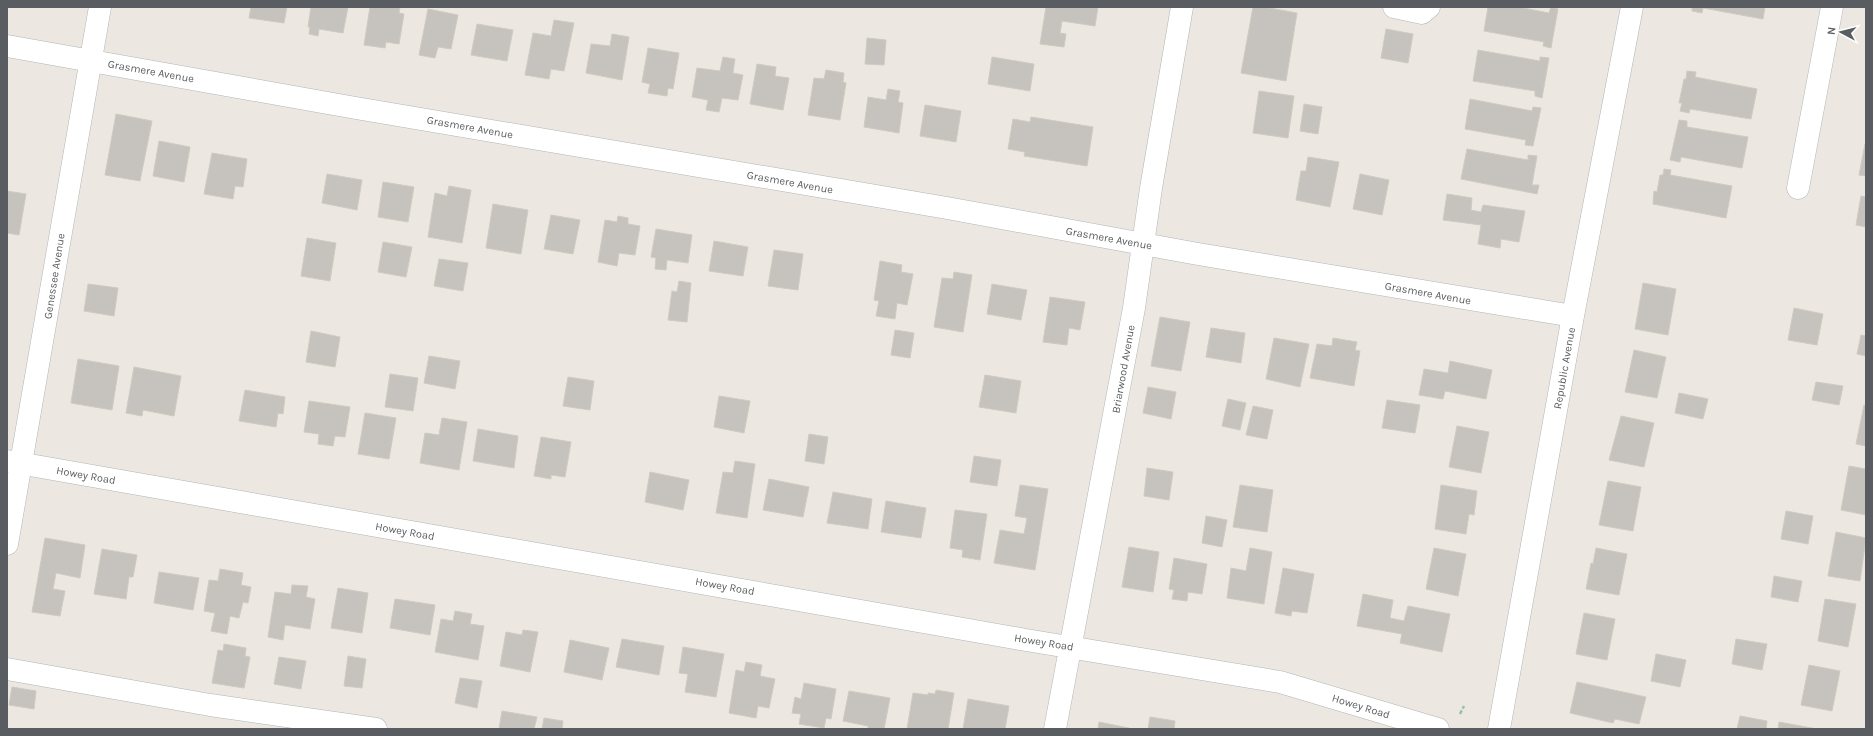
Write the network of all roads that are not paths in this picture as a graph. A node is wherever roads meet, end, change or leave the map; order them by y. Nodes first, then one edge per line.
1 (100, 7) edge
2 (1182, 7) edge
3 (1394, 7) edge
4 (1429, 7) edge
5 (1632, 7) edge
6 (1832, 7) edge
7 (7, 46) edge
8 (92, 60) junction
9 (1798, 188) dead end
10 (1143, 244) junction
11 (1573, 316) junction
12 (14, 462) edge
13 (7, 544) edge
14 (1070, 646) junction
15 (7, 669) edge
16 (376, 729) edge
17 (1055, 729) edge
18 (1438, 729) edge
19 (1499, 729) edge

1 - 8 street, Genessee Avenue
2 - 10 street, Briarwood Avenue
3 - 4 street
5 - 11 street, Republic Avenue
6 - 9 street
7 - 8 street, Grasmere Avenue
8 - 10 street, Grasmere Avenue
8 - 12 street, Genessee Avenue
10 - 11 street, Grasmere Avenue
10 - 14 street, Briarwood Avenue
11 - 19 street, Republic Avenue
12 - 13 street, Genessee Avenue
12 - 14 street, Howey Road
14 - 17 street, Briarwood Avenue
14 - 18 street, Howey Road
15 - 16 street

